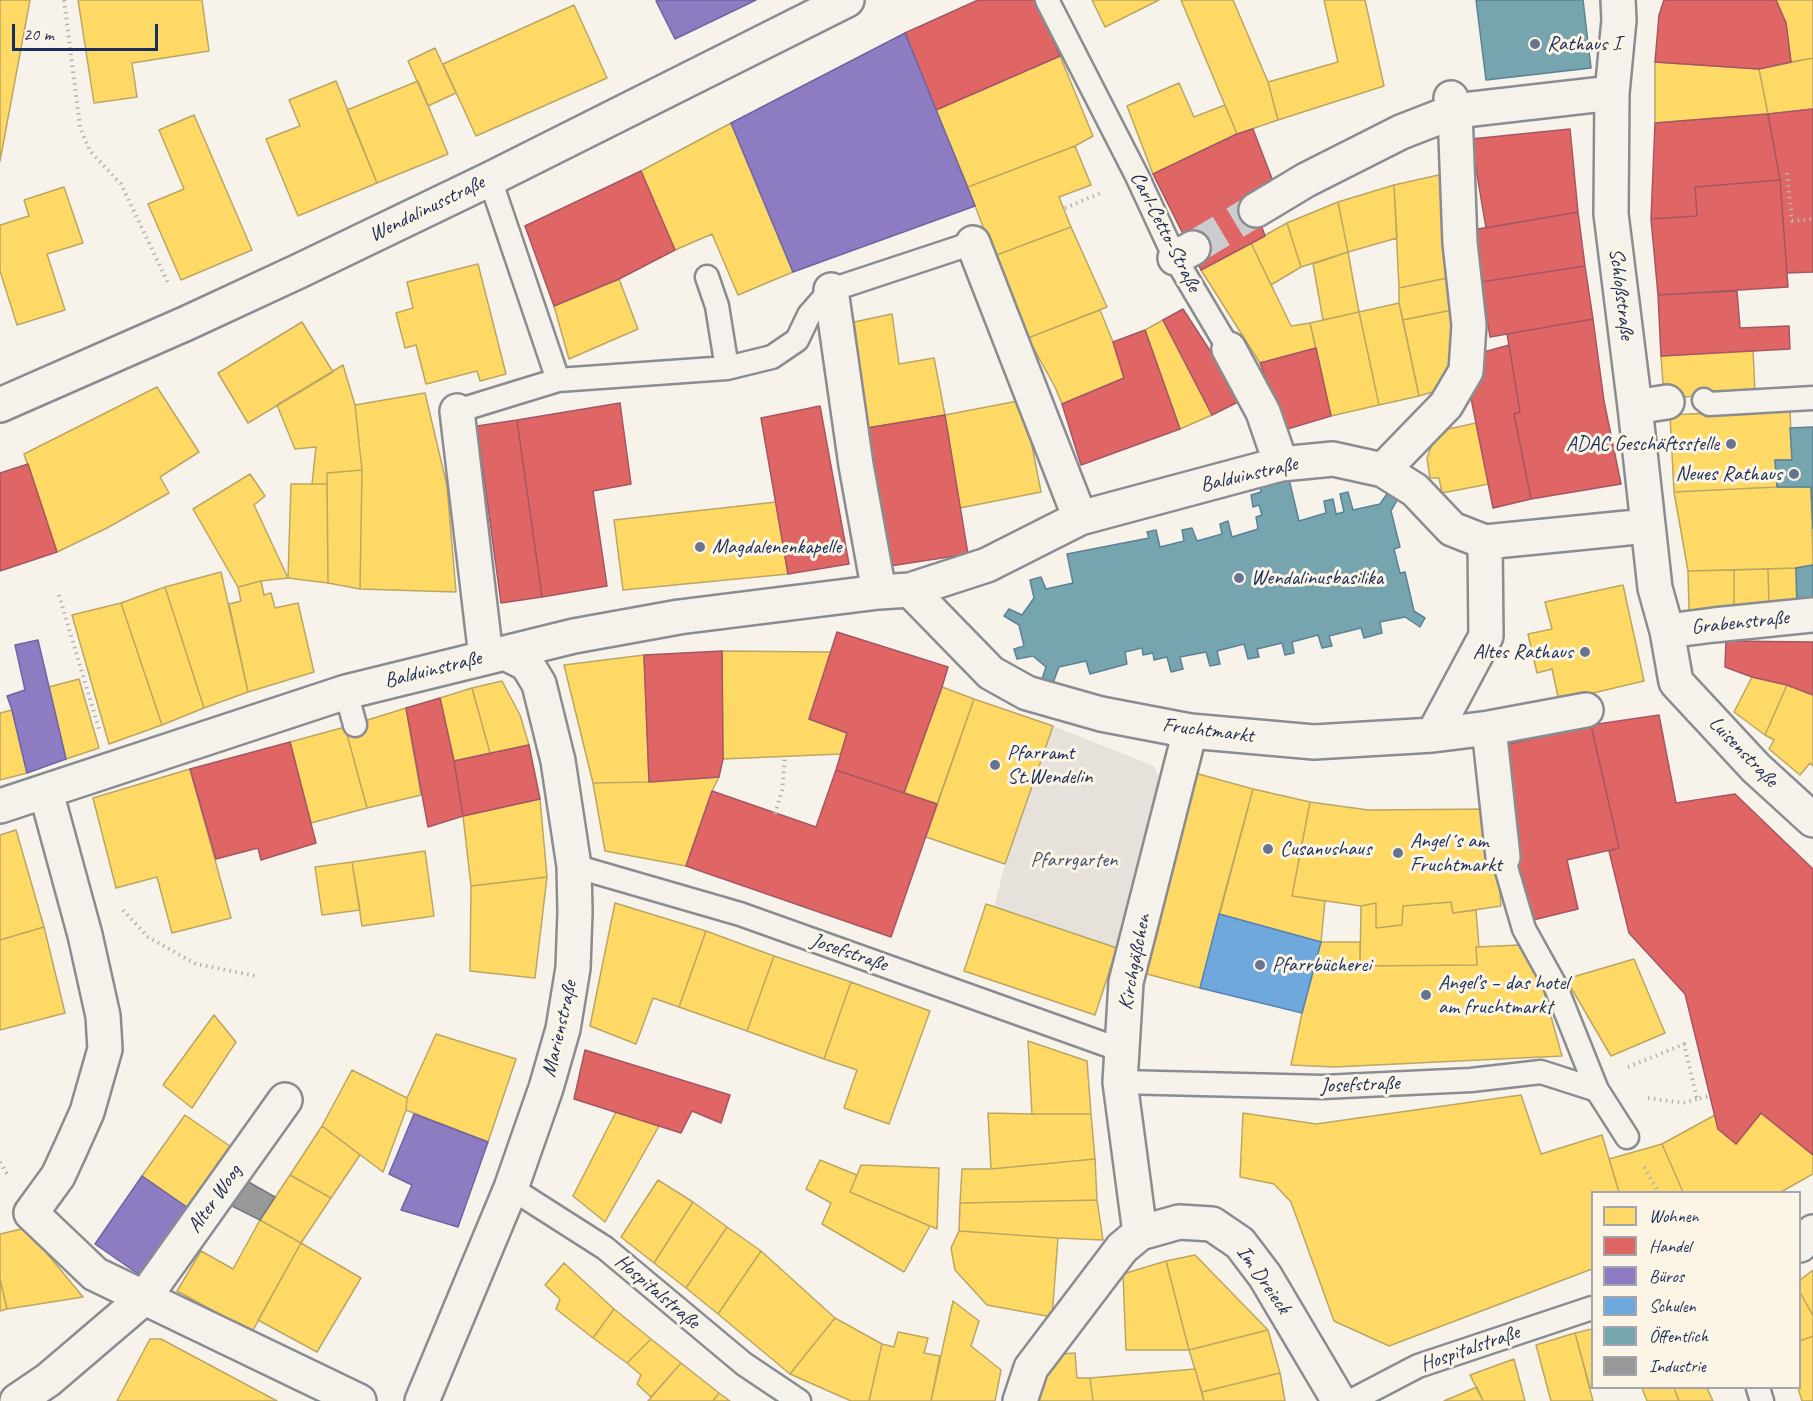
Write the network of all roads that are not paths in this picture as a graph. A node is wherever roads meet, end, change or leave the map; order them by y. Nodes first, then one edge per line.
1 (847, 0) edge
2 (1047, 0) edge
3 (1618, 0) edge
4 (1612, 93) junction
5 (1453, 104) junction
6 (490, 179) junction
7 (1256, 210) tunnel mouth
8 (973, 243) joint
9 (707, 277) dead end
10 (831, 290) junction
11 (1230, 348) joint
12 (727, 368) junction
13 (558, 380) junction
14 (1813, 398) edge
15 (1704, 400) dead end
16 (1667, 402) dead end
17 (0, 405) edge
18 (1635, 407) junction
19 (457, 411) joint
20 (1281, 464) junction
21 (1383, 470) junction
22 (1080, 518) junction
23 (1647, 526) junction
24 (1485, 542) junction
25 (1655, 588) joint
26 (895, 591) junction
27 (1813, 615) edge
28 (1667, 632) junction
29 (495, 655) junction
30 (346, 692) junction
31 (1586, 710) dead end
32 (355, 725) dead end
33 (1489, 728) junction
34 (1190, 731) junction
35 (1433, 735) junction
36 (46, 792) junction
37 (0, 806) edge
38 (1813, 820) edge
39 (1503, 857) joint
40 (574, 866) junction
41 (1121, 1050) junction
42 (1120, 1082) junction
43 (1595, 1086) junction
44 (285, 1100) dead end
45 (1627, 1137) dead end
46 (511, 1188) junction
47 (1813, 1232) edge
48 (1140, 1233) junction
49 (1801, 1244) edge
50 (144, 1298) junction
51 (1591, 1309) edge
52 (17, 1401) edge
53 (359, 1401) edge
54 (422, 1401) edge
55 (799, 1401) edge
56 (1020, 1401) edge
57 (1339, 1401) edge
58 (1351, 1401) edge

1 - 6 street, Wendalinusstraße
2 - 11 lane, Carl-Cetto-Straße
3 - 4 street, Schloßstraße
4 - 5 street
4 - 18 street, Schloßstraße
5 - 7 street
5 - 21 street
6 - 13 lane
6 - 17 street, Wendalinusstraße
8 - 10 lane
8 - 22 street
9 - 12 lane
10 - 12 lane
10 - 26 street
11 - 20 street, Carl-Cetto-Straße
12 - 13 lane
13 - 19 lane
14 - 15 lane
16 - 18 street
18 - 23 street, Schloßstraße
19 - 29 street
20 - 21 street, Balduinstraße
20 - 22 street, Balduinstraße
21 - 24 street, Balduinstraße
22 - 26 street, Balduinstraße
23 - 24 street, Balduinstraße
23 - 25 street, Schloßstraße
24 - 35 street
25 - 28 street, Luisenstraße
26 - 29 street, Balduinstraße
26 - 34 street, Fruchtmarkt
27 - 28 street, Grabenstraße
28 - 38 street, Luisenstraße
29 - 30 street, Balduinstraße
29 - 40 street, Marienstraße
30 - 32 lane
30 - 36 street, Balduinstraße
31 - 33 street, Fruchtmarkt
33 - 35 street, Fruchtmarkt
33 - 39 street
34 - 35 street, Fruchtmarkt
34 - 41 street, Kirchgäßchen
36 - 37 street, Balduinstraße
36 - 50 street
39 - 43 lane
40 - 41 lane, Josefstraße
40 - 46 street, Marienstraße
41 - 42 street, Kirchgäßchen
42 - 43 lane, Josefstraße
42 - 48 street, Kirchgäßchen
43 - 45 lane
44 - 50 street, Alter Woog
46 - 54 street, Marienstraße
46 - 55 lane, Hospitalstraße
47 - 49 street
48 - 56 street, Im Dreieck
48 - 57 street, Im Dreieck
50 - 52 street, Alter Woog
50 - 53 street
51 - 58 lane, Hospitalstraße

